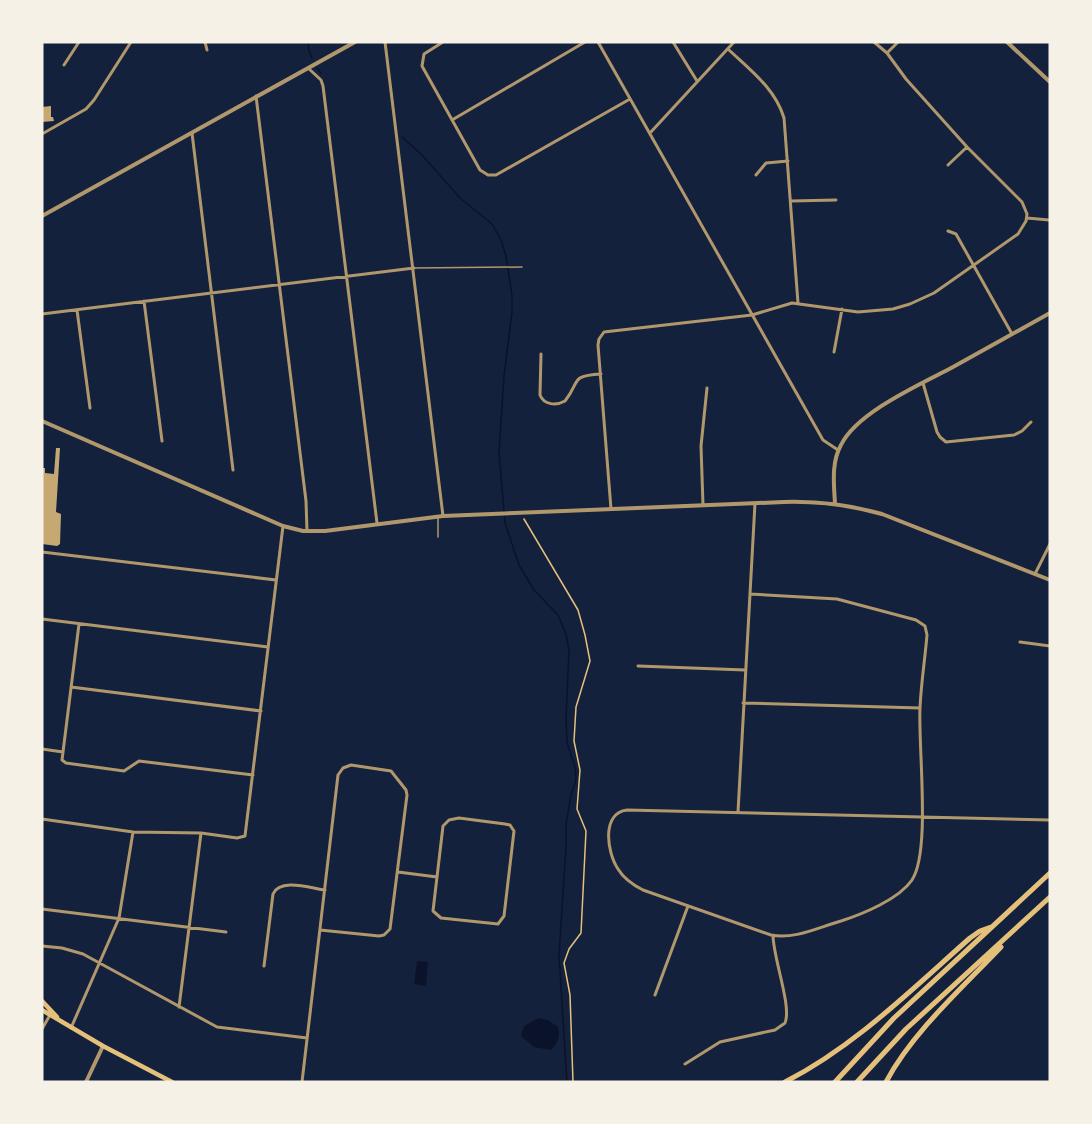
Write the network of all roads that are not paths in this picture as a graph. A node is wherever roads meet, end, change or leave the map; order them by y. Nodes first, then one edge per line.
1 (79, 42) edge
2 (131, 42) edge
3 (205, 42) edge
4 (355, 42) edge
5 (385, 42) edge
6 (443, 42) edge
7 (585, 42) edge
8 (598, 42) edge
9 (673, 42) edge
10 (734, 42) edge
11 (874, 42) edge
12 (898, 42) edge
13 (1006, 42) edge
14 (728, 49) junction
15 (207, 50) dead end
16 (887, 53) junction
17 (64, 65) dead end
18 (308, 68) junction
19 (697, 81) junction
20 (1050, 82) edge
21 (256, 96) junction
22 (630, 99) junction
23 (452, 120) junction
24 (192, 132) junction
25 (650, 133) junction
26 (42, 134) edge
27 (967, 147) junction
28 (788, 161) junction
29 (948, 165) dead end
30 (756, 175) dead end
31 (836, 200) dead end
32 (791, 201) junction
33 (42, 216) edge
34 (1026, 218) junction
35 (1049, 220) edge
36 (948, 231) dead end
37 (974, 265) junction
38 (522, 267) dead end
39 (414, 268) junction
40 (346, 276) junction
41 (279, 284) junction
42 (212, 292) junction
43 (144, 301) junction
44 (798, 303) junction
45 (842, 309) junction
46 (77, 310) junction
47 (1050, 313) edge
48 (42, 314) edge
49 (752, 315) junction
50 (1012, 334) junction
51 (834, 352) dead end
52 (541, 354) dead end
53 (601, 374) junction
54 (924, 383) junction
55 (707, 388) dead end
56 (90, 408) dead end
57 (42, 421) edge
58 (1031, 422) dead end
59 (162, 441) dead end
60 (838, 450) junction
61 (233, 470) dead end
62 (755, 503) junction
63 (835, 504) junction
64 (703, 505) junction
65 (611, 509) junction
66 (441, 517) junction
67 (377, 523) junction
68 (283, 526) junction
69 (307, 531) junction
70 (438, 537) dead end
71 (1050, 544) edge
72 (42, 552) edge
73 (1035, 574) junction
74 (276, 580) junction
75 (1050, 580) edge
76 (750, 594) junction
77 (42, 619) edge
78 (79, 624) junction
79 (1020, 642) dead end
80 (1050, 646) edge
81 (268, 647) junction
82 (638, 666) dead end
83 (745, 670) junction
84 (71, 687) junction
85 (743, 703) junction
86 (920, 708) junction
87 (261, 711) junction
88 (42, 749) edge
89 (63, 752) junction
90 (253, 775) junction
91 (738, 812) junction
92 (921, 816) junction
93 (42, 819) edge
94 (1050, 820) edge
95 (134, 832) junction
96 (201, 833) junction
97 (398, 872) junction
98 (1050, 873) edge
99 (437, 877) junction
100 (325, 890) junction
101 (1050, 897) edge
102 (688, 906) junction
103 (42, 909) edge
104 (119, 918) junction
105 (1024, 921) junction
106 (189, 927) junction
107 (992, 927) junction
108 (320, 930) junction
109 (226, 932) dead end
110 (773, 935) junction
111 (42, 946) edge
112 (99, 963) junction
113 (264, 966) dead end
114 (654, 995) dead end
115 (42, 1001) edge
116 (179, 1007) junction
117 (42, 1010) edge
118 (50, 1015) junction
119 (59, 1020) junction
120 (71, 1028) junction
121 (42, 1029) edge
122 (307, 1038) junction
123 (103, 1046) junction
124 (685, 1064) dead end
125 (86, 1082) edge
126 (172, 1082) edge
127 (302, 1082) edge
128 (785, 1082) edge
129 (835, 1082) edge
130 (857, 1082) edge
131 (886, 1082) edge

1 - 17 street
2 - 26 street
3 - 15 street
4 - 18 street
5 - 39 street
6 - 23 street
7 - 23 street
8 - 22 street
9 - 19 street
10 - 14 street
11 - 16 street
12 - 16 street
13 - 20 street
14 - 19 street
14 - 28 street
16 - 27 street
18 - 21 street
18 - 40 street
19 - 25 street
21 - 24 street
21 - 41 street
22 - 23 street
22 - 25 street
24 - 33 street
24 - 42 street
25 - 49 street
27 - 29 street
27 - 34 street
28 - 30 street
28 - 32 street
31 - 32 street
32 - 44 street
34 - 35 street
34 - 37 street
36 - 37 street
37 - 45 street
37 - 50 street
38 - 39 lane
39 - 40 street
39 - 66 street
40 - 41 street
40 - 67 street
41 - 42 street
41 - 69 street
42 - 43 street
42 - 61 street
43 - 46 street
43 - 59 street
44 - 45 street
44 - 49 street
45 - 51 street
46 - 48 street
46 - 56 street
47 - 50 street
49 - 53 street
49 - 60 street
50 - 54 street
52 - 53 street
53 - 65 street
54 - 58 street
54 - 60 street
55 - 64 street
57 - 68 street
60 - 63 street
62 - 63 street
62 - 64 street
62 - 76 street
63 - 73 street
64 - 65 street
65 - 66 street
66 - 67 street
66 - 70 lane
67 - 69 street
68 - 69 street
68 - 74 street
71 - 73 street
72 - 74 street
73 - 75 street
74 - 81 street
76 - 83 street
76 - 86 street
77 - 78 street
78 - 81 street
78 - 84 street
79 - 80 street
81 - 87 street
82 - 83 street
83 - 85 street
84 - 87 street
84 - 89 street
85 - 86 street
85 - 91 street
86 - 92 street
87 - 90 street
88 - 89 street
89 - 90 street
90 - 96 street
91 - 92 street
91 - 102 street
92 - 94 street
92 - 110 street
93 - 95 street
95 - 96 street
95 - 104 street
96 - 106 street
97 - 99 street
97 - 100 street
97 - 108 street
98 - 107 highway
99 - 99 street
100 - 108 street
100 - 113 street
101 - 105 highway
102 - 110 street
102 - 114 street
103 - 104 street
104 - 106 street
104 - 112 street
105 - 130 highway
105 - 131 highway
106 - 109 street
106 - 116 street
107 - 128 highway
107 - 129 highway
108 - 122 street
110 - 124 street
111 - 112 street
112 - 116 street
112 - 120 street
115 - 119 main road
116 - 122 street
117 - 118 main road
118 - 119 main road
118 - 121 street
119 - 120 main road
120 - 123 main road
122 - 127 street
123 - 125 street
123 - 126 main road

